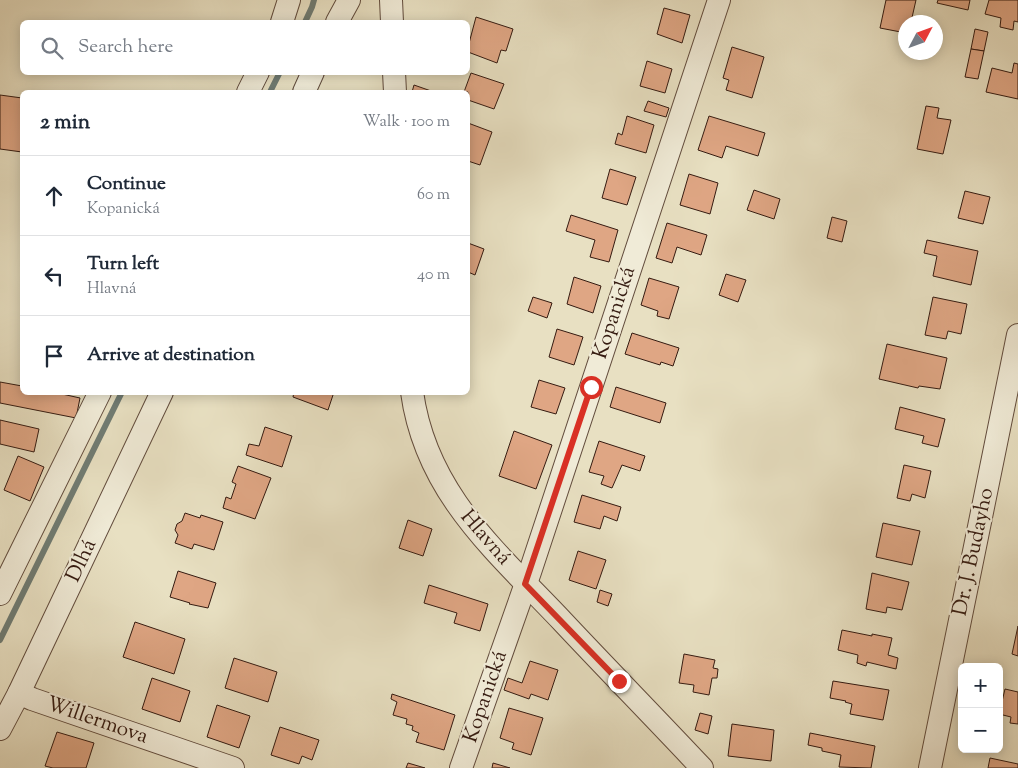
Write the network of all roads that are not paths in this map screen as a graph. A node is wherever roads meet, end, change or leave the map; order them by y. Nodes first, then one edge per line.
1 (289, 0) edge
2 (349, 0) edge
3 (391, 0) edge
4 (719, 0) edge
5 (283, 20) edge
6 (338, 20) edge
7 (392, 20) edge
8 (256, 75) edge
9 (312, 75) edge
10 (394, 75) edge
11 (249, 90) edge
12 (305, 90) edge
13 (394, 90) edge
14 (1018, 335) edge
15 (99, 395) edge
16 (161, 395) edge
17 (412, 395) edge
18 (525, 584) junction
19 (0, 594) edge
20 (19, 693) junction
21 (0, 729) edge
22 (233, 768) edge
23 (461, 768) edge
24 (702, 768) edge
25 (930, 768) edge

1 - 5 street
2 - 6 street
3 - 7 street
4 - 18 street, Kopanická
8 - 11 street
9 - 12 street
10 - 13 street
14 - 25 street, Dr. J. Budayho
15 - 19 street
16 - 20 street, Dlhá
17 - 18 street, Hlavná
18 - 23 street, Kopanická
18 - 24 street, Hlavná
20 - 21 street, Dlhá
20 - 22 street, Willermova

